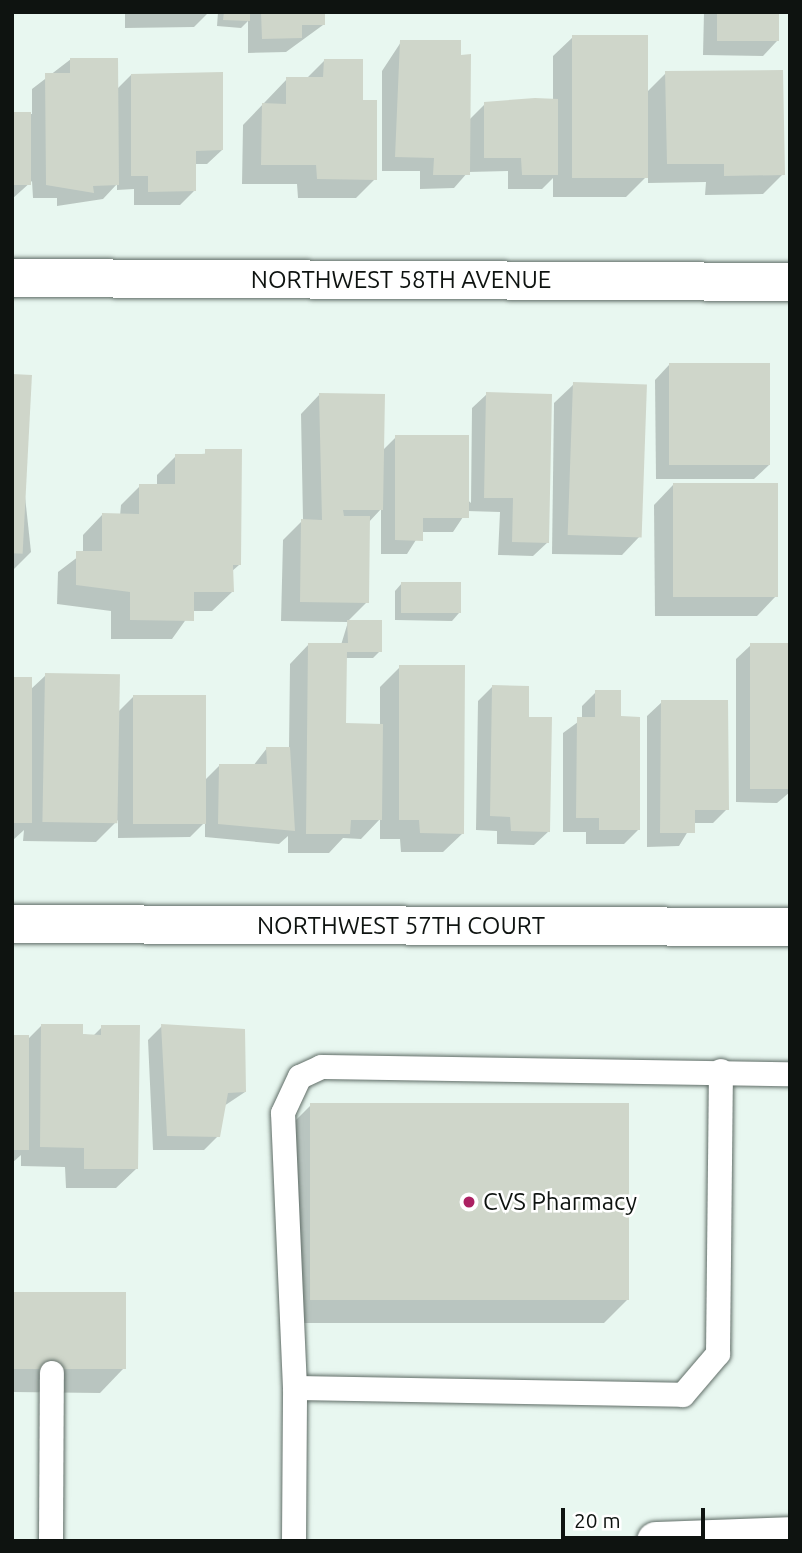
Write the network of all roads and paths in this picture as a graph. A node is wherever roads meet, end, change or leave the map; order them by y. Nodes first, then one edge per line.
1 (12, 278) edge
2 (790, 282) edge
3 (12, 924) edge
4 (790, 927) edge
5 (721, 1071) junction
6 (790, 1074) edge
7 (52, 1373) dead end
8 (295, 1388) junction
9 (790, 1536) edge
10 (51, 1541) edge
11 (294, 1541) edge
12 (656, 1541) edge

1 - 2 street, NORTHWEST 58TH AVENUE
3 - 4 street, NORTHWEST 57TH COURT
5 - 6 lane
5 - 8 lane
5 - 8 lane
7 - 10 lane
8 - 11 lane
9 - 12 street

